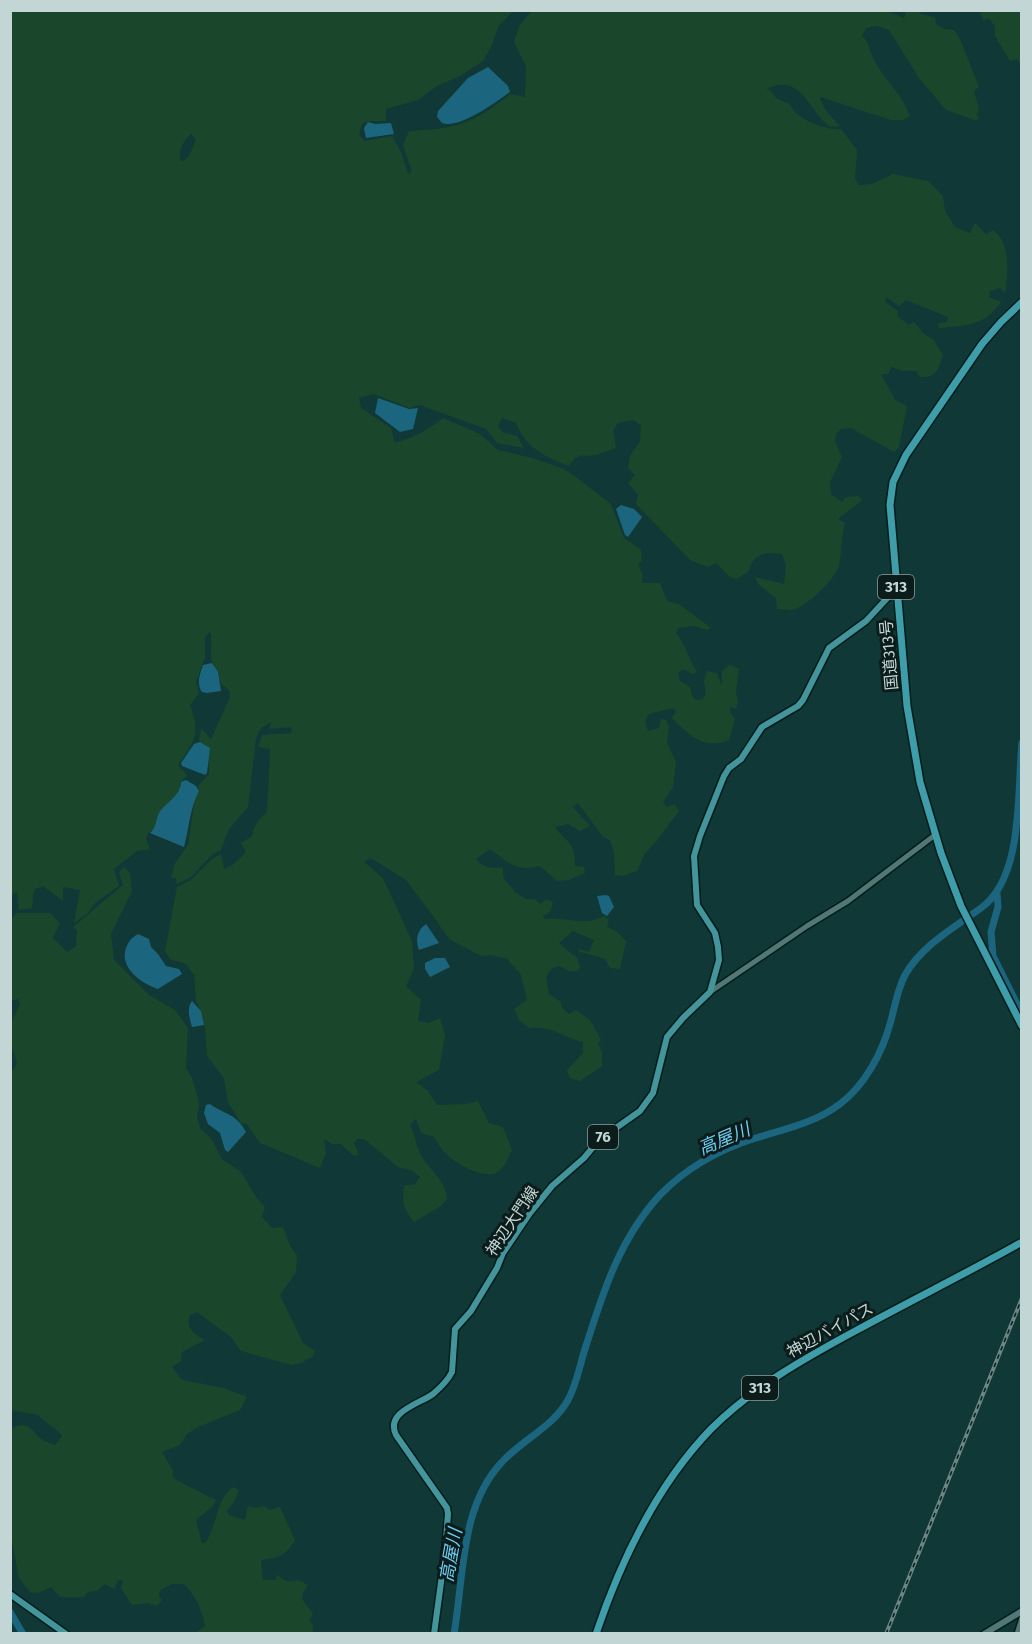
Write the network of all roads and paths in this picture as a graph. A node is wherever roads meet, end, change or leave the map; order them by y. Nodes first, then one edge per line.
1 (1022, 302) edge
2 (897, 591) junction
3 (935, 835) junction
4 (710, 992) junction
5 (1022, 1026) edge
6 (1022, 1242) edge
7 (10, 1594) edge
8 (1022, 1611) edge
9 (1022, 1618) edge
10 (66, 1634) edge
11 (434, 1634) edge
12 (596, 1634) edge
13 (984, 1634) edge
14 (1017, 1634) edge

1 - 2 highway, 国道313号 / 313
2 - 3 highway, 国道313号 / 313
2 - 4 main road
3 - 4 street
3 - 5 highway, 国道313号 / 313
4 - 11 main road, 神辺大門線 / 76
6 - 12 highway, 神辺バイパス / 313
7 - 10 main road
8 - 13 main road
9 - 14 street

